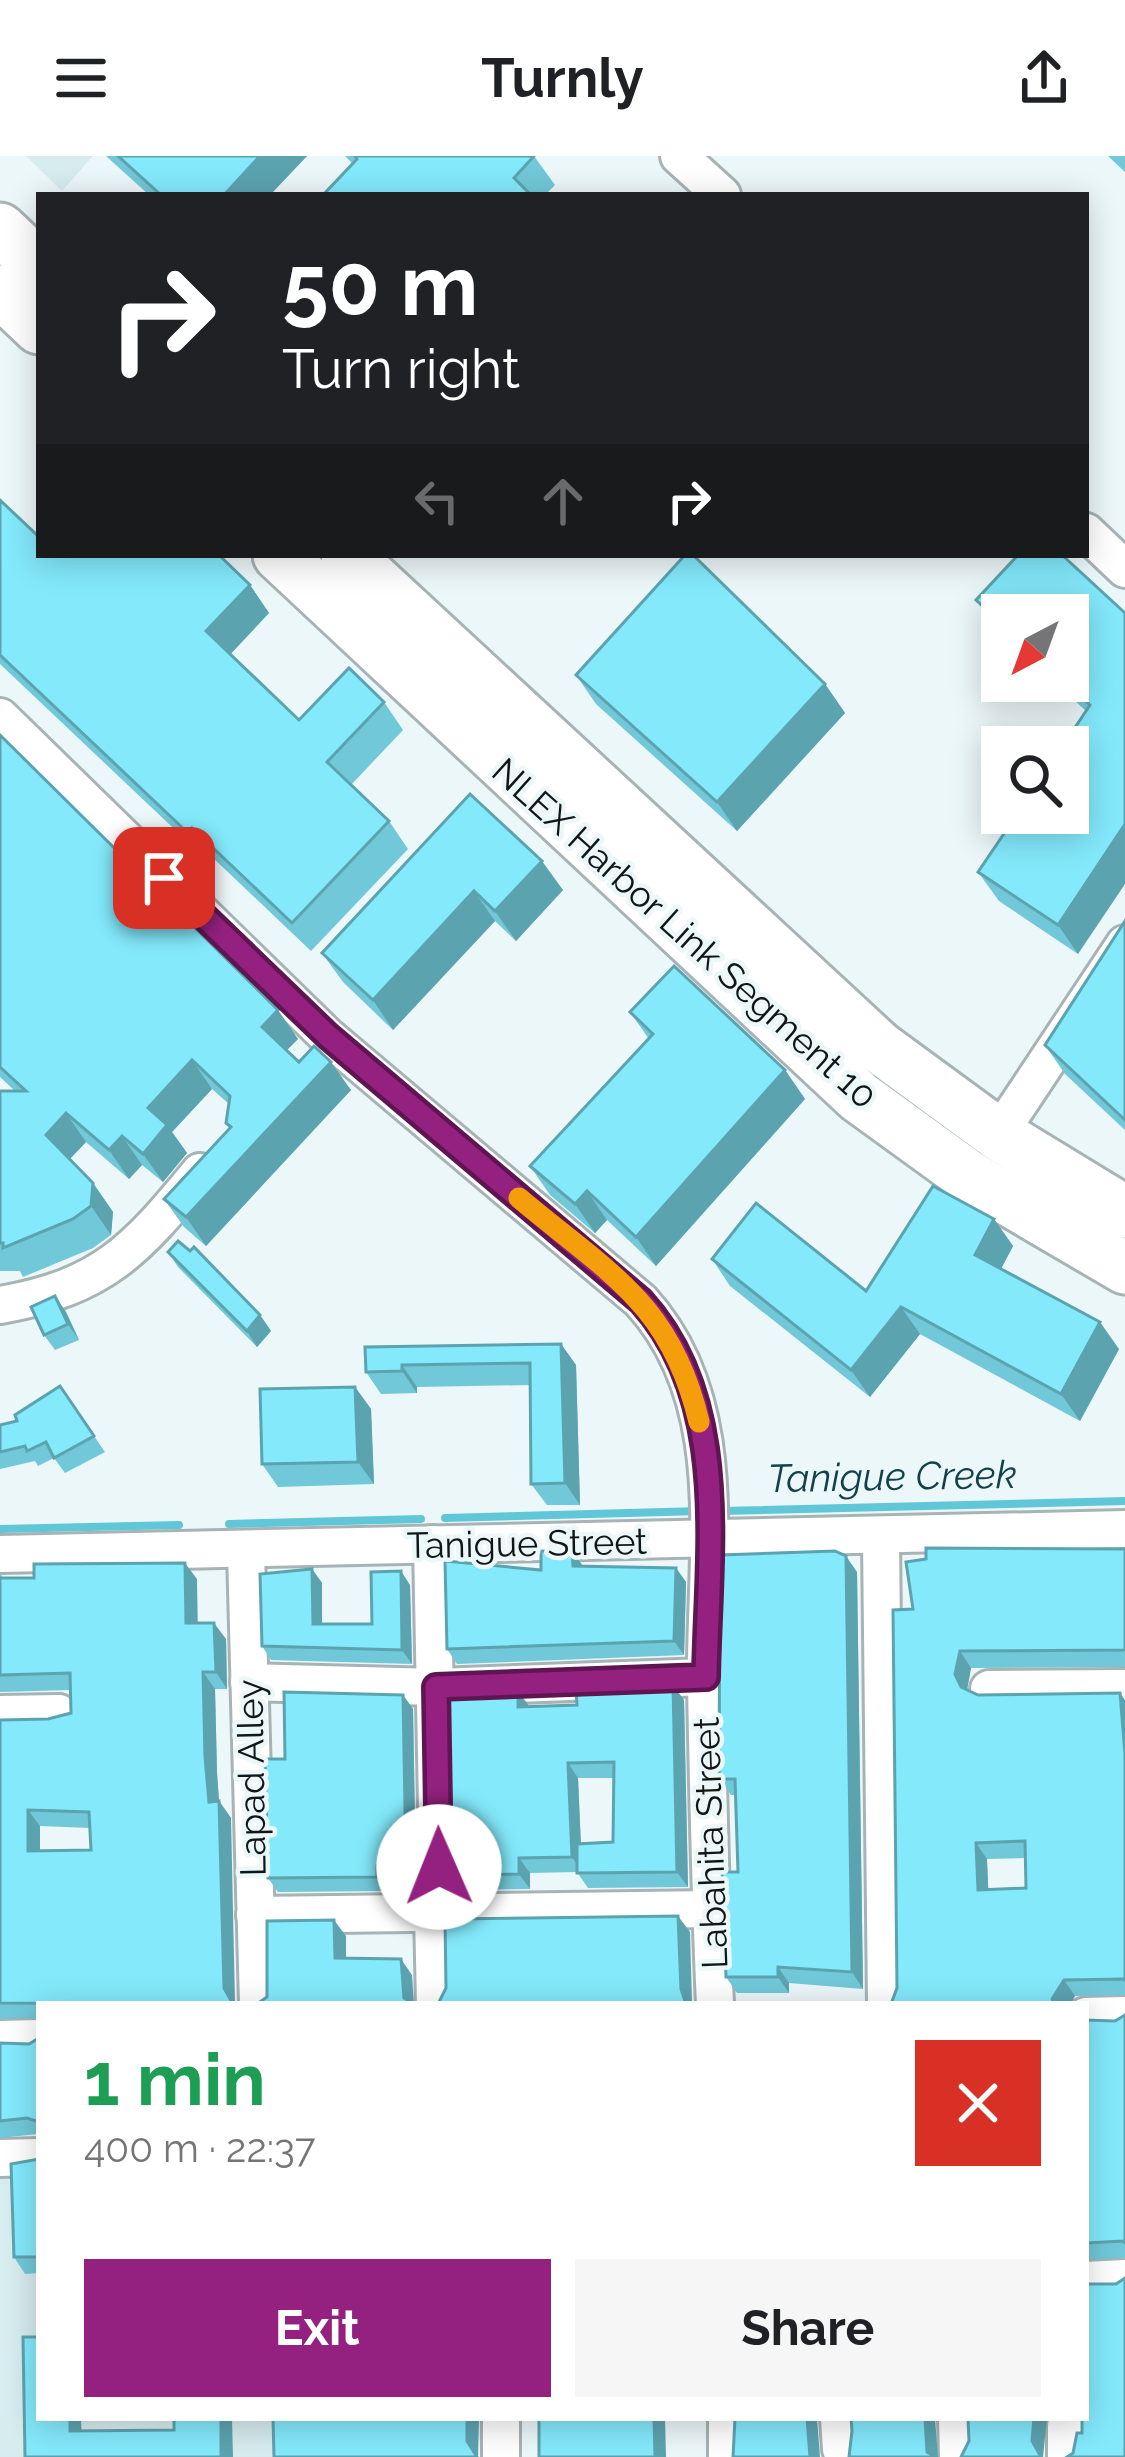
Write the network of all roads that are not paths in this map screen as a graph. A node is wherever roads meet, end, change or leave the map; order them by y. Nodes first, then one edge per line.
1 (679, 156) edge
2 (719, 192) edge
3 (0, 229) edge
4 (36, 263) edge
5 (0, 291) edge
6 (36, 325) edge
7 (1089, 535) edge
8 (282, 558) edge
9 (350, 558) edge
10 (1125, 569) edge
11 (0, 717) edge
12 (1125, 944) edge
13 (1004, 1126) dead end
14 (226, 1140) edge
15 (1125, 1212) edge
16 (1125, 1268) edge
17 (0, 1305) edge
18 (1125, 1529) edge
19 (708, 1530) junction
20 (881, 1539) junction
21 (432, 1544) junction
22 (246, 1551) junction
23 (0, 1554) edge
24 (706, 1677) junction
25 (249, 1682) junction
26 (436, 1687) junction
27 (1125, 1688) edge
28 (989, 1689) edge
29 (59, 1713) edge
30 (0, 1714) edge
31 (711, 1909) junction
32 (436, 1912) junction
33 (255, 1915) junction
34 (258, 2001) edge
35 (435, 2001) edge
36 (716, 2001) edge
37 (886, 2001) edge
38 (1125, 2015) edge
39 (1089, 2016) edge
40 (36, 2038) edge
41 (0, 2039) edge
42 (0, 2158) edge
43 (36, 2158) edge
44 (1125, 2278) edge
45 (1089, 2280) edge
46 (500, 2421) edge
47 (727, 2421) edge
48 (957, 2421) edge
49 (501, 2457) edge
50 (728, 2457) edge
51 (958, 2457) edge

1 - 2 street
3 - 4 highway
5 - 6 highway
7 - 10 street
8 - 16 highway, NLEX Harbor Link Segment 10
9 - 15 highway, NLEX Harbor Link Segment 10
11 - 19 street, Labahita Street
12 - 13 street
14 - 17 street
18 - 20 street, Tanigue Street
19 - 20 street, Tanigue Street
19 - 21 street, Tanigue Street
19 - 24 street, Labahita Street
20 - 37 street
21 - 22 street, Tanigue Street
21 - 26 street
22 - 23 street, Tanigue Street
22 - 25 street, Lapad Alley
24 - 26 street
24 - 31 street, Labahita Street
25 - 26 street
25 - 33 street, Lapad Alley
26 - 32 street
27 - 28 street
29 - 30 street
31 - 32 street
31 - 36 street, Labahita Street
32 - 33 street
32 - 35 street
33 - 34 street, Lapad Alley
38 - 39 street
40 - 41 street
42 - 43 street
44 - 45 street
46 - 49 street
47 - 50 street
48 - 51 street

